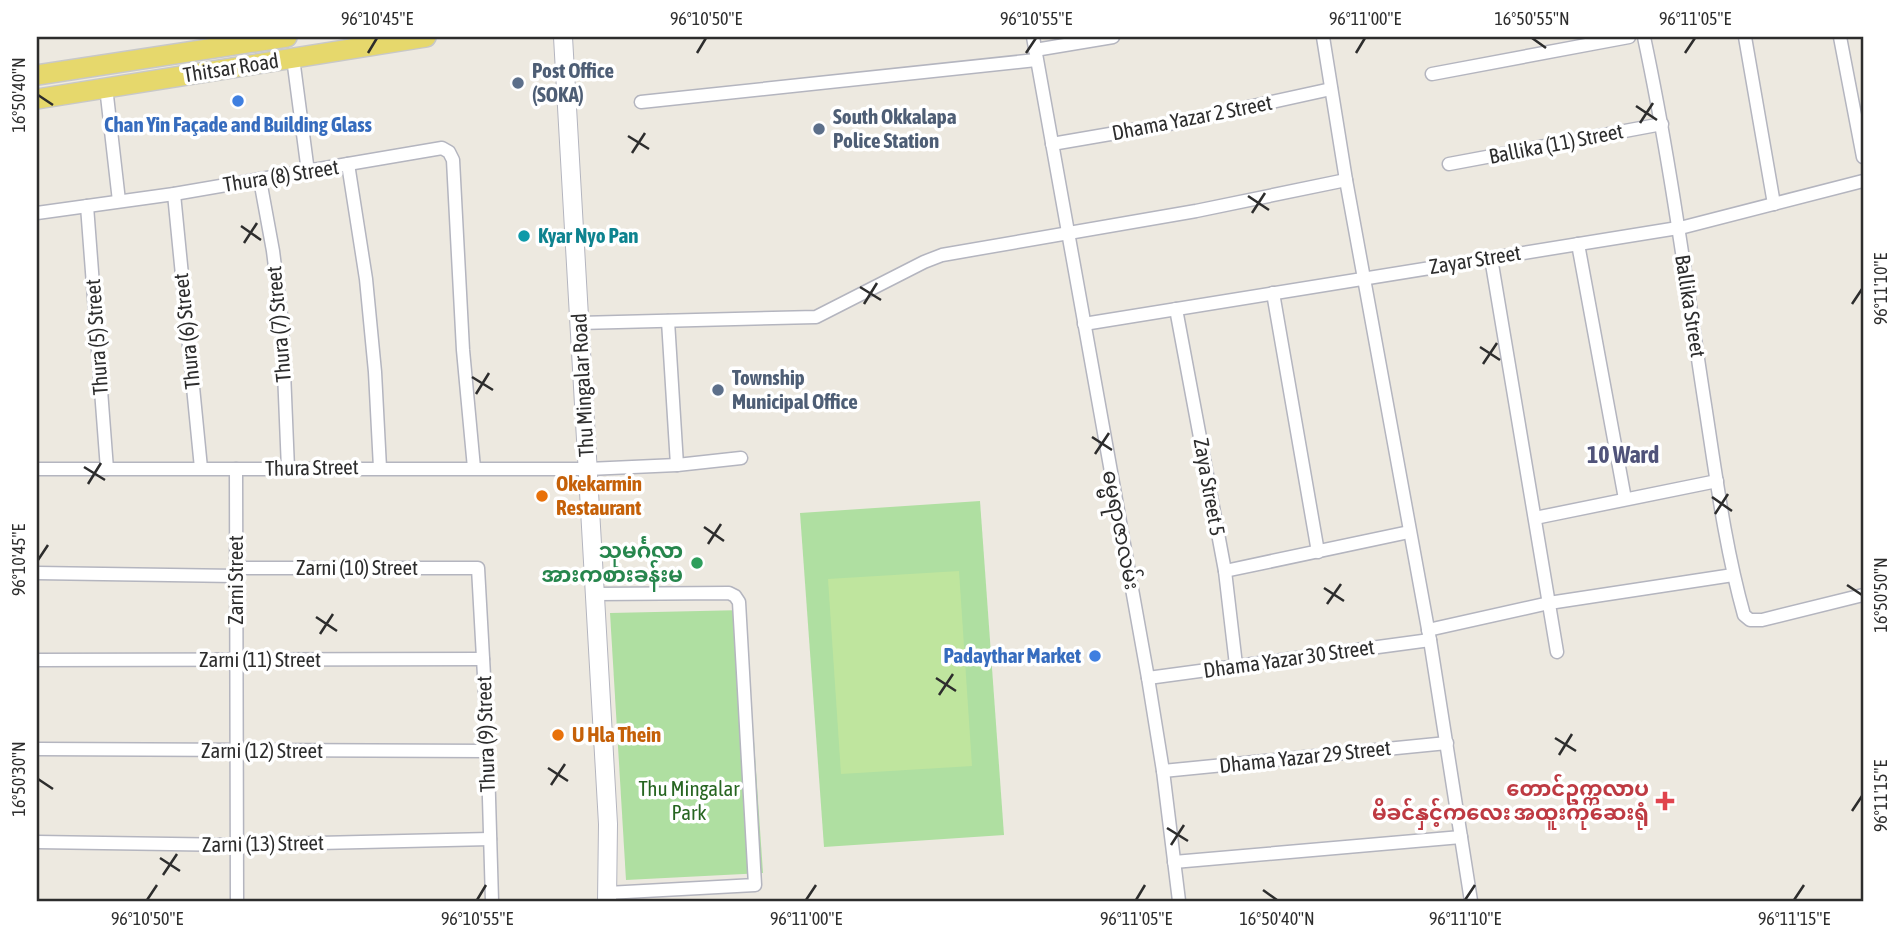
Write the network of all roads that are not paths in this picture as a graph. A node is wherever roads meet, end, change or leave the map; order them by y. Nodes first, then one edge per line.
1 (287, 37) edge
2 (426, 37) edge
3 (563, 37) edge
4 (1113, 37) edge
5 (1323, 37) edge
6 (1629, 37) edge
7 (1644, 37) edge
8 (1745, 37) edge
9 (1840, 37) edge
10 (267, 38) edge
11 (1034, 49) edge
12 (293, 58) junction
13 (270, 62) junction
14 (1432, 74) dead end
15 (37, 75) edge
16 (106, 87) junction
17 (1331, 89) junction
18 (37, 99) edge
19 (641, 102) dead end
20 (1662, 124) junction
21 (1052, 144) junction
22 (1863, 157) edge
23 (348, 164) junction
24 (1449, 164) dead end
25 (309, 172) junction
26 (260, 180) junction
27 (1346, 180) junction
28 (1863, 181) edge
29 (174, 194) junction
30 (119, 201) junction
31 (1774, 204) junction
32 (87, 206) junction
33 (37, 213) edge
34 (1678, 227) junction
35 (1067, 233) junction
36 (1578, 244) junction
37 (1491, 258) junction
38 (1364, 278) junction
39 (1273, 293) junction
40 (1176, 309) junction
41 (668, 321) junction
42 (579, 323) junction
43 (1084, 324) junction
44 (741, 458) dead end
45 (677, 465) junction
46 (201, 468) junction
47 (380, 468) junction
48 (474, 468) junction
49 (588, 468) junction
50 (37, 469) edge
51 (107, 469) junction
52 (236, 469) junction
53 (288, 469) junction
54 (1717, 481) junction
55 (1625, 499) junction
56 (1535, 518) junction
57 (1409, 532) junction
58 (1318, 552) junction
59 (478, 568) joint
60 (1225, 571) junction
61 (236, 572) junction
62 (37, 573) edge
63 (1733, 575) junction
64 (595, 594) junction
65 (1863, 595) edge
66 (1549, 603) junction
67 (1429, 635) junction
68 (1557, 652) dead end
69 (483, 659) junction
70 (37, 660) edge
71 (236, 661) junction
72 (1236, 665) junction
73 (1148, 678) junction
74 (1447, 743) junction
75 (37, 749) edge
76 (237, 751) junction
77 (488, 751) junction
78 (1163, 771) junction
79 (1461, 837) junction
80 (490, 839) junction
81 (37, 842) edge
82 (237, 845) junction
83 (1174, 862) junction
84 (710, 895) edge
85 (607, 897) edge
86 (237, 901) edge
87 (492, 901) edge
88 (1179, 901) edge
89 (1471, 901) edge

1 - 10 main road, Thitsar Road
2 - 12 main road, Thitsar Road
3 - 42 main road, Thu Mingalar Road
4 - 11 street
5 - 17 street
6 - 14 street
7 - 20 street, Ballika Street
8 - 31 street
9 - 22 street
10 - 13 street
10 - 15 main road, Thitsar Road
11 - 19 street
11 - 21 street, ဓမ္မရာဇာလမ်း
12 - 13 main road, Thitsar Road
12 - 25 street
13 - 16 main road, Thitsar Road
16 - 18 main road, Thitsar Road
16 - 30 street
17 - 21 street, Dhama Yazar 2 Street
17 - 27 street
20 - 24 street, Ballika (11) Street
20 - 34 street, Ballika Street
21 - 35 street, ဓမ္မရာဇာလမ်း
23 - 25 street, Thura (8) Street
23 - 47 street, Thura (8) Street
23 - 48 street
25 - 26 street, Thura (8) Street
26 - 29 street, Thura (8) Street
26 - 53 street, Thura (7) Street
27 - 35 street
27 - 38 street
28 - 31 street, Zayar Street
29 - 30 street, Thura (8) Street
29 - 46 street, Thura (6) Street
30 - 32 street, Thura (8) Street
31 - 34 street, Zayar Street
32 - 33 street, Thura (8) Street
32 - 51 street, Thura (5) Street
34 - 36 street, Zayar Street
34 - 54 street, Ballika Street
35 - 41 street
35 - 43 street, ဓမ္မရာဇာလမ်း
36 - 37 street, Zayar Street
36 - 55 street
37 - 38 street, Zayar Street
37 - 56 street
38 - 39 street, Zayar Street
38 - 57 street
39 - 40 street, Zayar Street
39 - 58 street
40 - 43 street, Zayar Street
40 - 60 street, Zaya Street 5
41 - 42 street
41 - 45 street
42 - 49 main road, Thu Mingalar Road
43 - 73 street, ဓမ္မရာဇာလမ်း
44 - 45 street, Thura Street
45 - 49 street, Thura Street
46 - 51 street, Thura Street
46 - 52 street, Thura Street
47 - 48 street, Thura Street
47 - 53 street, Thura Street
48 - 49 street, Thura Street
49 - 64 main road, Thu Mingalar Road
50 - 51 street, Thura Street
52 - 53 street, Thura Street
52 - 61 street, Zarni Street
54 - 55 street
54 - 63 street, Ballika Street
55 - 56 street
56 - 66 street
57 - 58 street
57 - 67 street
58 - 60 street
59 - 61 street, Zarni (10) Street
59 - 69 street, Thura (9) Street
60 - 72 street, Zaya Street 5
61 - 62 street, Zarni (10) Street
61 - 71 street, Zarni Street
63 - 65 street, Ballika Street
63 - 66 street, Dhama Yazar 30 Street
64 - 84 street
64 - 85 main road, Thu Mingalar Road
66 - 67 street, Dhama Yazar 30 Street
66 - 68 street
67 - 72 street, Dhama Yazar 30 Street
67 - 74 street
69 - 71 street, Zarni (11) Street
69 - 77 street, Thura (9) Street
70 - 71 street, Zarni (11) Street
71 - 76 street, Zarni Street
72 - 73 street, Dhama Yazar 30 Street
73 - 78 street, ဓမ္မရာဇာလမ်း
74 - 78 street, Dhama Yazar 29 Street
74 - 79 street
75 - 76 street, Zarni (12) Street
76 - 77 street, Zarni (12) Street
76 - 82 street, Zarni Street
77 - 80 street, Thura (9) Street
78 - 83 street, ဓမ္မရာဇာလမ်း
79 - 83 street
79 - 89 street
80 - 82 street, Zarni (13) Street
80 - 87 street, Thura (9) Street
81 - 82 street, Zarni (13) Street
82 - 86 street, Zarni Street
83 - 88 street, ဓမ္မရာဇာလမ်း
84 - 85 street

